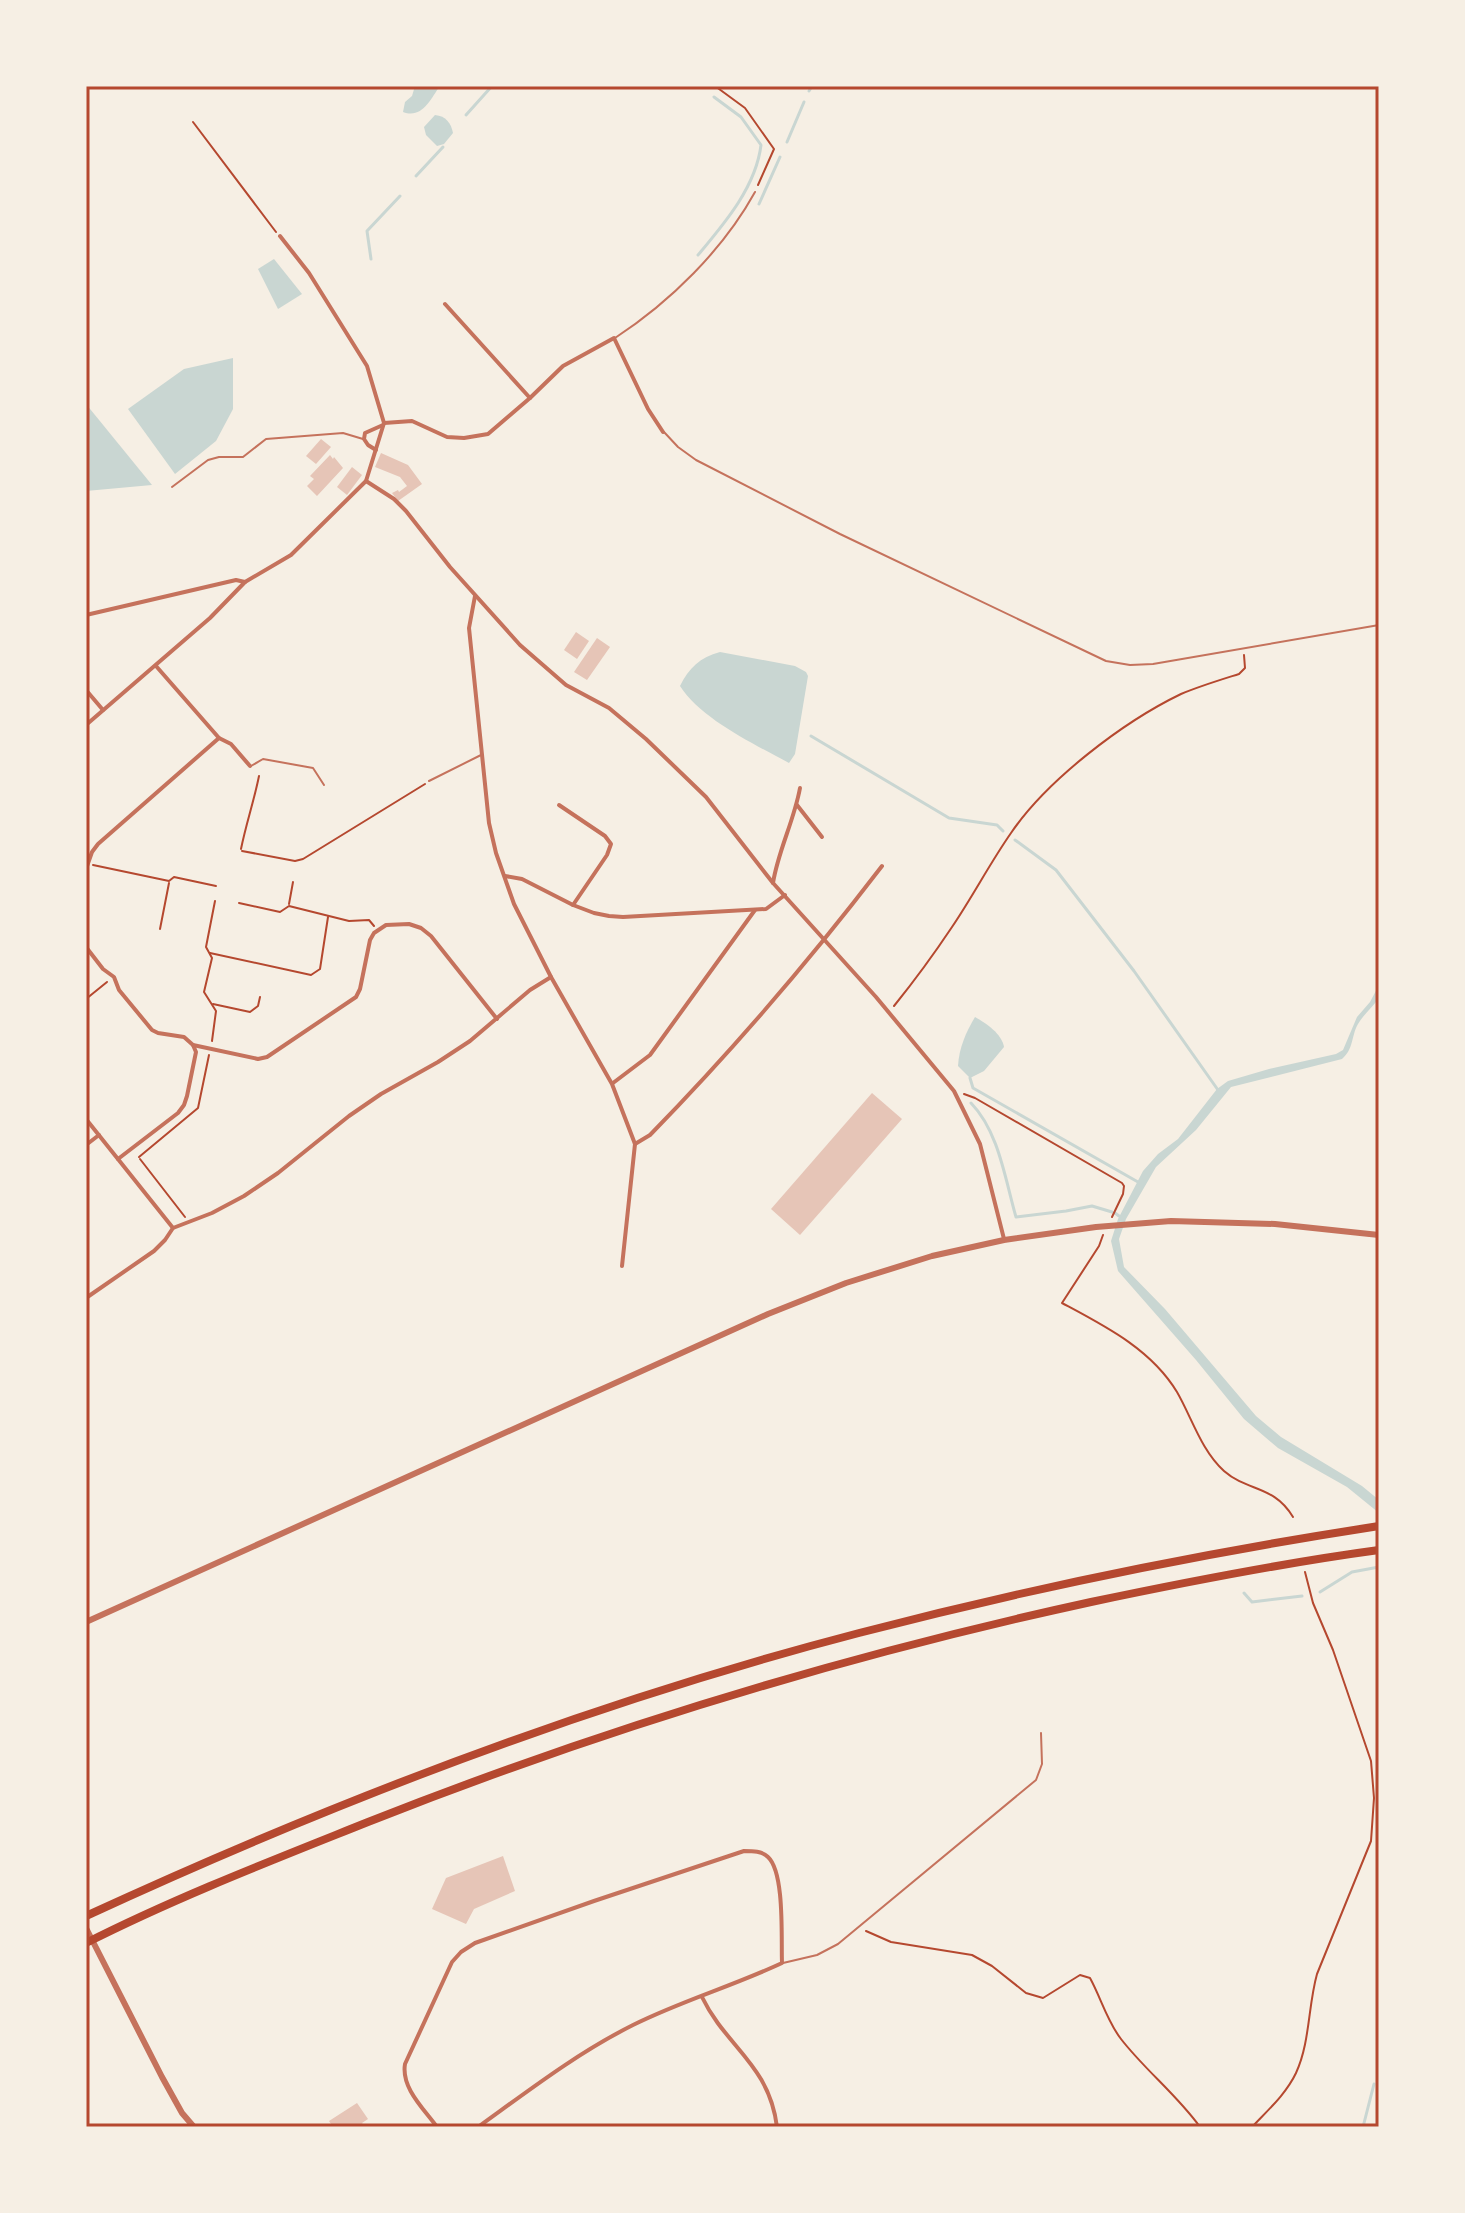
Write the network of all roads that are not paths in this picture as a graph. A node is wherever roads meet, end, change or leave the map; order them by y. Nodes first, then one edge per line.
1 (755, 192) road end
2 (280, 236) road end
3 (445, 304) dead end
4 (614, 338) junction
5 (530, 398) junction
6 (384, 424) junction
7 (663, 432) joint
8 (364, 439) junction
9 (376, 450) junction
10 (366, 481) junction
11 (172, 487) dead end
12 (245, 582) junction
13 (475, 596) junction
14 (86, 615) edge
15 (1379, 625) edge
16 (156, 666) junction
17 (86, 690) edge
18 (103, 710) junction
19 (86, 725) edge
20 (219, 738) junction
21 (482, 754) junction
22 (250, 766) joint
23 (429, 781) road end
24 (324, 785) dead end
25 (800, 788) dead end
26 (559, 805) dead end
27 (797, 805) junction
28 (822, 837) dead end
29 (88, 866) edge
30 (882, 866) dead end
31 (504, 876) junction
32 (773, 883) junction
33 (785, 895) junction
34 (573, 905) junction
35 (755, 910) junction
36 (825, 940) junction
37 (86, 947) edge
38 (551, 977) junction
39 (497, 1019) junction
40 (193, 1045) junction
41 (612, 1084) junction
42 (86, 1119) edge
43 (99, 1135) junction
44 (635, 1144) junction
45 (86, 1145) edge
46 (118, 1159) junction
47 (173, 1228) junction
48 (1379, 1235) edge
49 (1004, 1240) junction
50 (622, 1266) dead end
51 (86, 1298) edge
52 (1379, 1526) edge
53 (1379, 1550) edge
54 (86, 1622) edge
55 (1041, 1733) dead end
56 (88, 1915) edge
57 (86, 1929) edge
58 (87, 1943) edge
59 (782, 1963) junction
60 (702, 1997) junction
61 (194, 2127) edge
62 (437, 2127) edge
63 (478, 2127) edge
64 (777, 2127) edge

1 - 4 lane
2 - 6 street
3 - 5 street
4 - 5 street
4 - 7 street
5 - 6 street
6 - 8 street
6 - 9 street
7 - 15 lane
8 - 9 street
8 - 11 lane
9 - 10 street
10 - 12 street
10 - 13 street
12 - 14 street
12 - 16 street
13 - 21 street
13 - 32 street
16 - 18 street
16 - 20 street
17 - 18 street
18 - 19 street
20 - 22 street
20 - 29 street
21 - 23 lane
21 - 31 street
22 - 24 lane
25 - 27 street
26 - 34 street
27 - 28 street
27 - 32 street
30 - 36 street
31 - 34 street
31 - 38 street
32 - 33 street
33 - 35 street
33 - 36 street
34 - 35 street
35 - 41 street
36 - 44 street
36 - 49 street
37 - 40 street
38 - 39 street
38 - 41 street
39 - 40 street
39 - 47 street
40 - 46 street
41 - 44 street
42 - 43 street
43 - 45 street
43 - 46 street
44 - 50 street
46 - 47 street
47 - 51 street
48 - 49 street
49 - 54 street
52 - 56 highway
53 - 58 highway
55 - 59 lane
57 - 61 street
59 - 60 street
59 - 62 street
60 - 63 street
60 - 64 street

